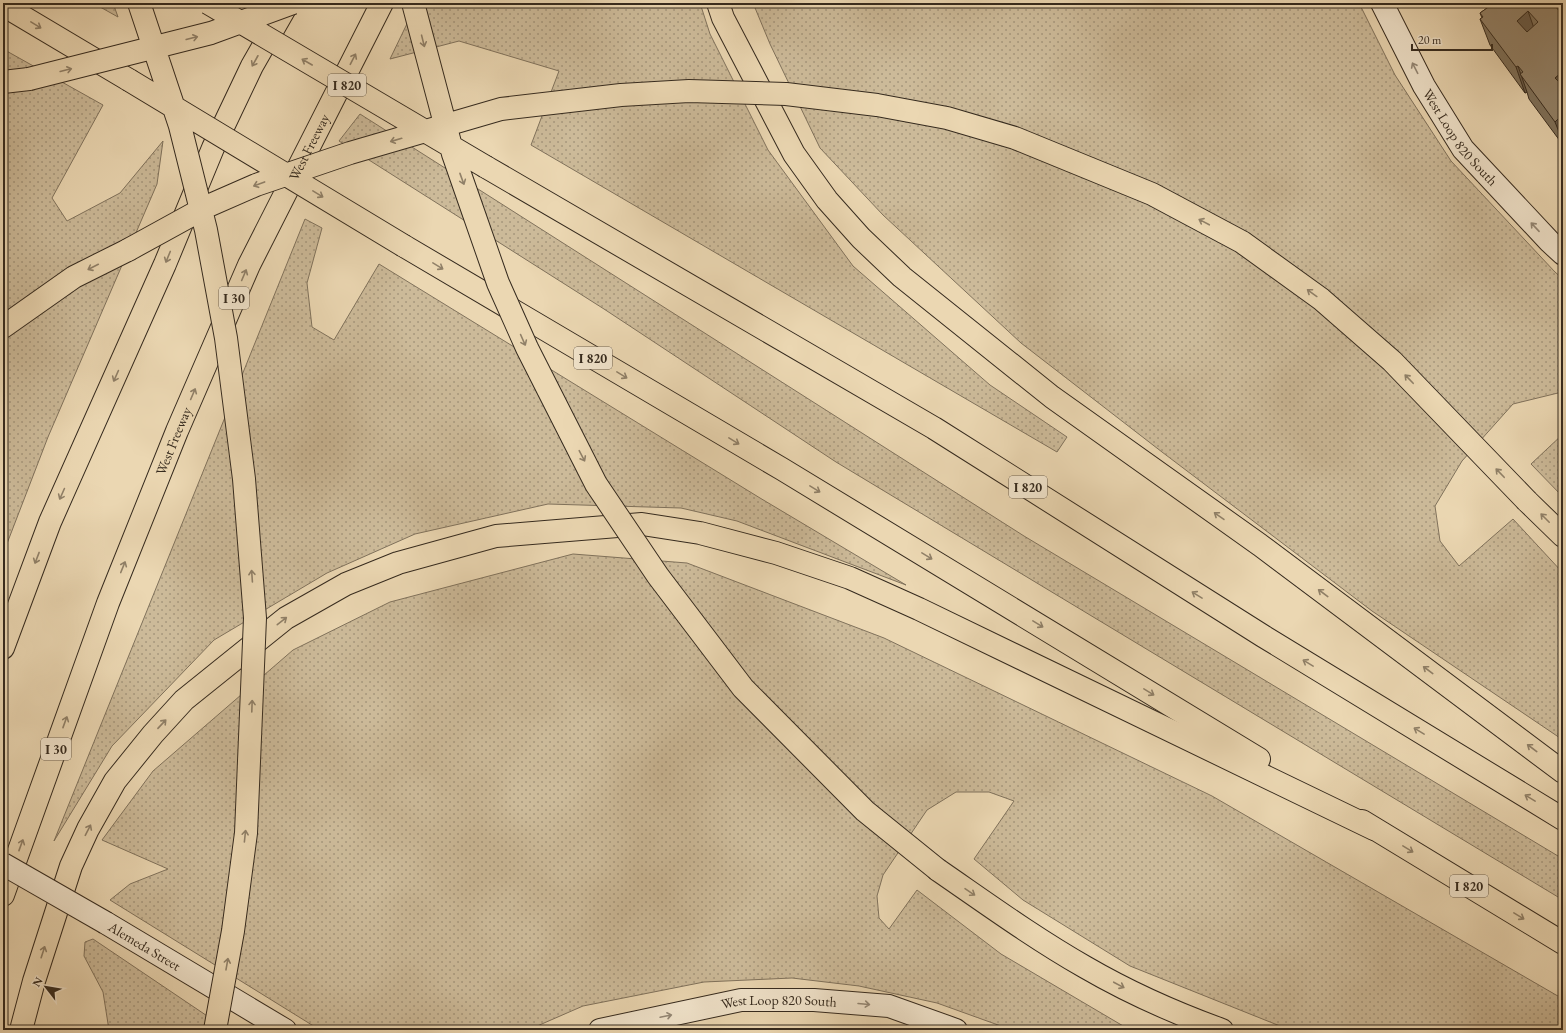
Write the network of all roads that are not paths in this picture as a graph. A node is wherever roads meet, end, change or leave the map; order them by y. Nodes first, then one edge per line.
1 (139, 3) edge
2 (208, 3) edge
3 (288, 3) edge
4 (293, 3) edge
5 (382, 3) edge
6 (414, 3) edge
7 (718, 3) edge
8 (1382, 3) edge
9 (3, 5) edge
10 (3, 82) edge
11 (1563, 254) edge
12 (3, 327) edge
13 (1563, 536) edge
14 (3, 648) edge
15 (1563, 772) edge
16 (1563, 819) edge
17 (1374, 829) junction
18 (3, 864) edge
19 (3, 894) edge
20 (1563, 942) edge
21 (21, 1030) edge
22 (215, 1030) edge
23 (285, 1030) edge
24 (600, 1030) edge
25 (956, 1030) edge
26 (1222, 1030) edge

22 -> 1 highway, bridge
16 -> 2 highway, I 820, bridge
3 -> 14 highway
10 -> 4 highway, bridge
19 -> 5 highway, West Freeway / I 30
6 -> 26 highway, bridge
15 -> 7 highway
11 -> 8 main road, West Loop 820 South
9 -> 17 highway, I 820, bridge
13 -> 12 highway, bridge
17 -> 20 highway, I 820
21 -> 17 highway
18 - 23 main road, Alemeda Street, bridge
24 -> 25 main road, West Loop 820 South

